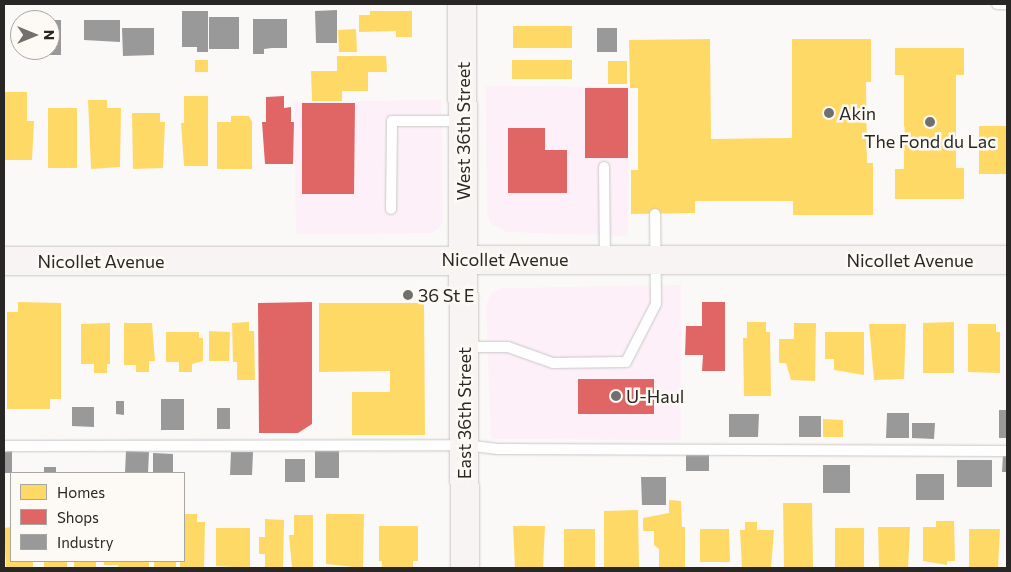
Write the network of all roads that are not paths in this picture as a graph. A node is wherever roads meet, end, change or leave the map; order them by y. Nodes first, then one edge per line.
1 (462, 4) edge
2 (997, 4) edge
3 (1007, 4) edge
4 (463, 121) junction
5 (604, 167) dead end
6 (391, 210) dead end
7 (655, 214) dead end
8 (463, 258) junction
9 (605, 259) junction
10 (655, 259) junction
11 (1007, 260) edge
12 (4, 261) edge
13 (464, 346) junction
14 (465, 445) junction
15 (4, 446) edge
16 (1007, 451) edge
17 (465, 568) edge

1 - 4 main road, West 36th Street
2 - 3 lane
4 - 6 lane
4 - 8 main road, West 36th Street
5 - 9 lane
7 - 10 lane
8 - 9 main road, Nicollet Avenue
8 - 12 main road, Nicollet Avenue
8 - 13 main road, East 36th Street
9 - 10 main road, Nicollet Avenue
10 - 11 main road, Nicollet Avenue
10 - 13 lane
13 - 14 main road, East 36th Street
14 - 15 lane
14 - 16 lane
14 - 17 main road, East 36th Street

